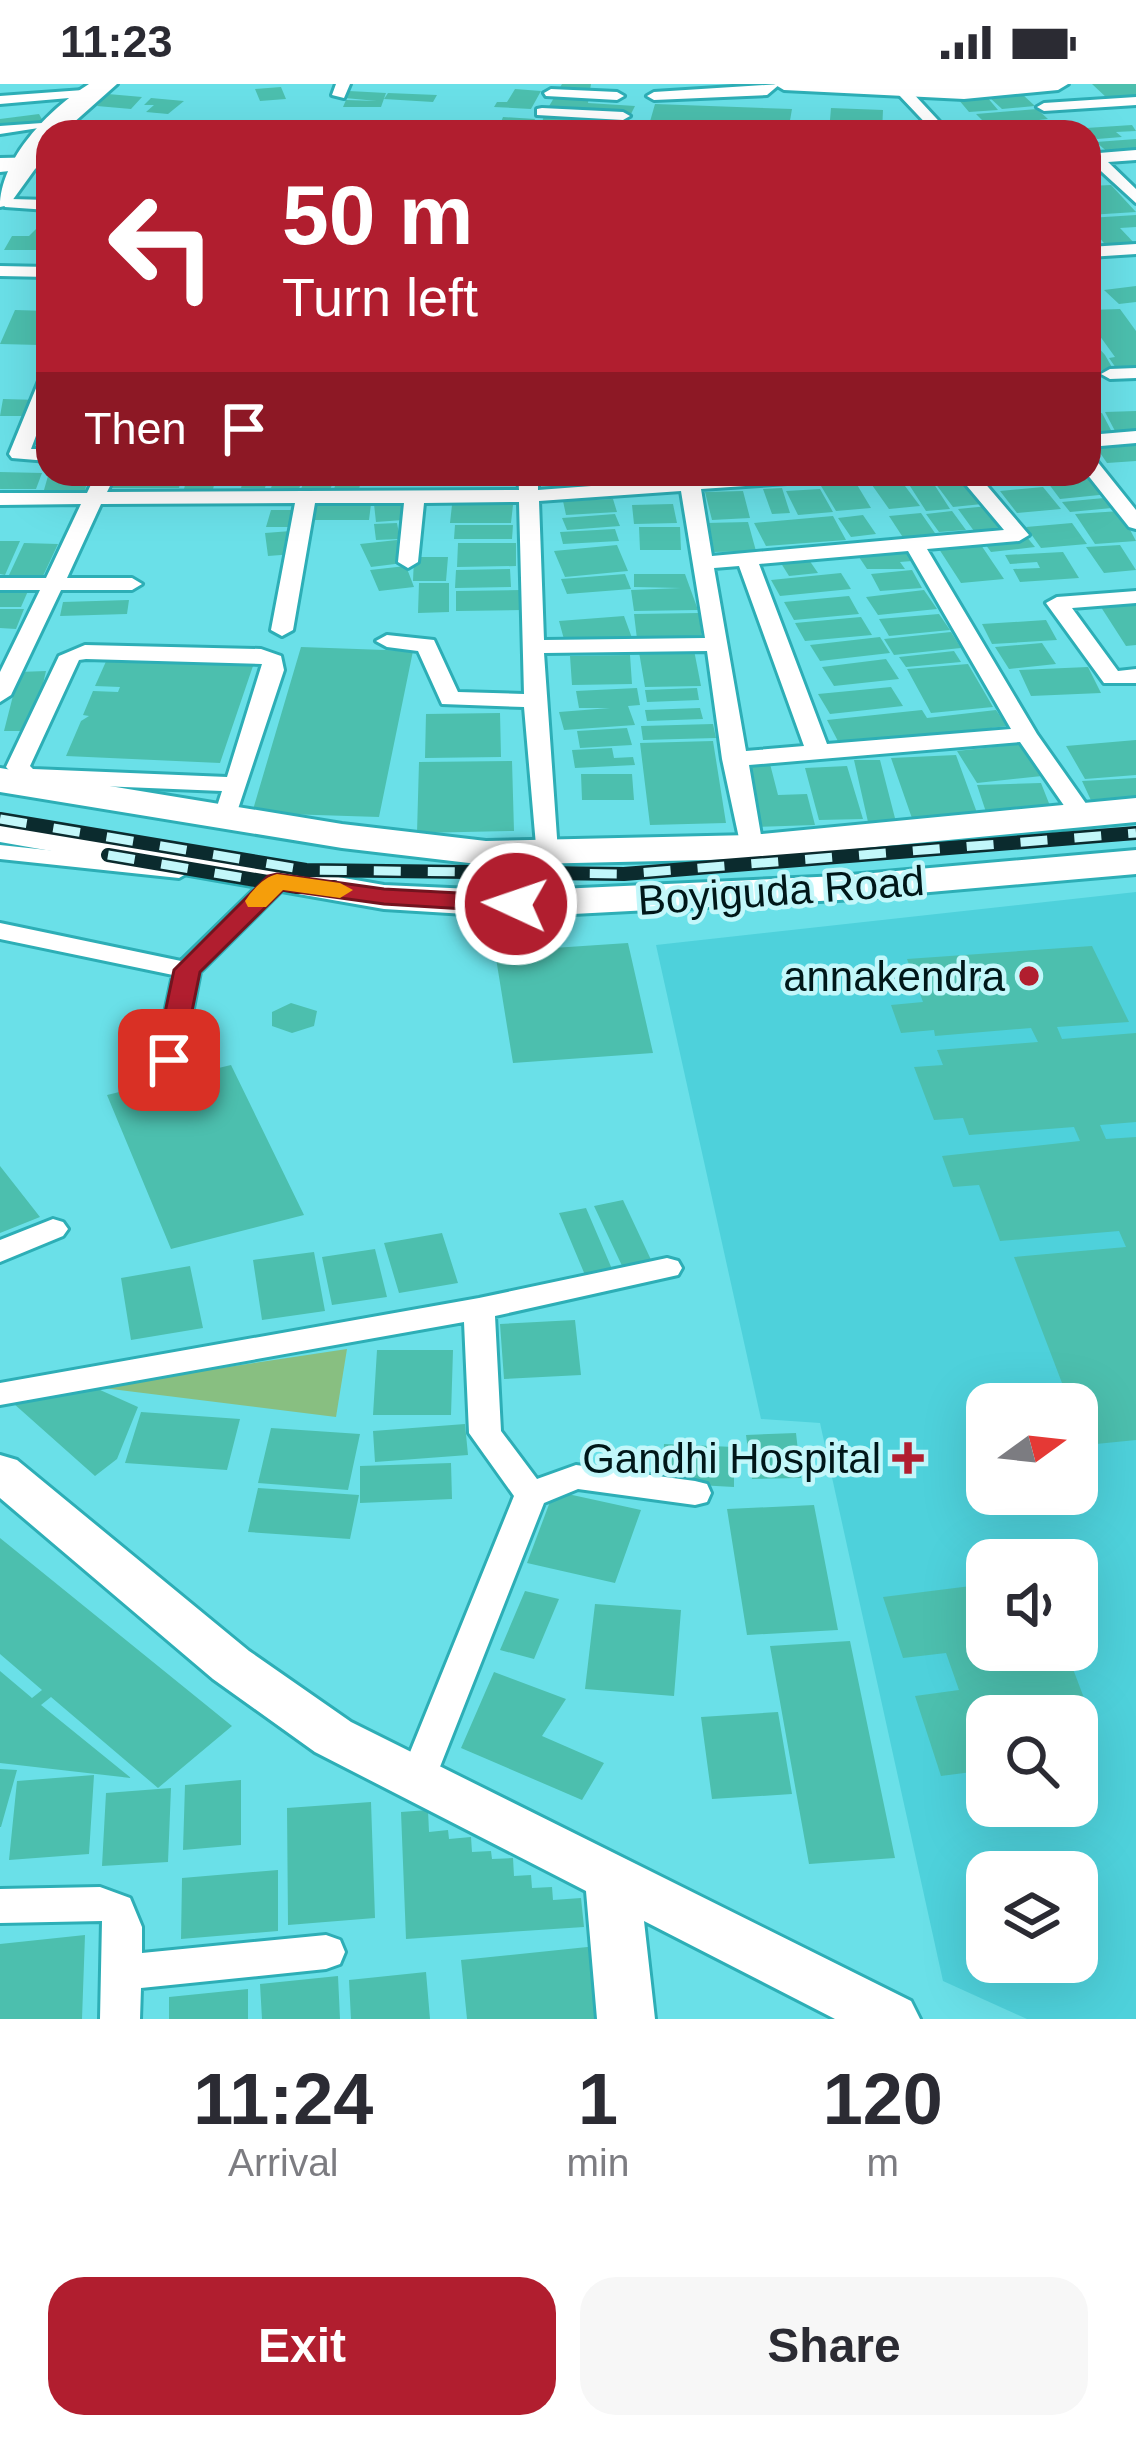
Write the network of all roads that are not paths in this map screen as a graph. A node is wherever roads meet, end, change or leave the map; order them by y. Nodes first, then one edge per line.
1 (119, 84) edge
2 (773, 84) edge
3 (784, 84) edge
4 (1058, 84) edge
5 (1, 85) edge
6 (809, 85) edge
7 (98, 88) edge
8 (553, 88) edge
9 (1024, 90) junction
10 (904, 92) junction
11 (654, 96) dead end
12 (617, 97) dead end
13 (8, 99) edge
14 (1136, 101) edge
15 (1043, 106) junction
16 (542, 112) junction
17 (0, 116) edge
18 (623, 116) dead end
19 (1056, 119) dead end
20 (36, 120) edge
21 (62, 120) edge
22 (64, 120) edge
23 (538, 120) edge
24 (931, 120) edge
25 (36, 126) edge
26 (0, 130) edge
27 (1101, 155) edge
28 (1136, 155) edge
29 (36, 158) edge
30 (0, 164) edge
31 (1101, 164) edge
32 (36, 166) edge
33 (1136, 177) edge
34 (1115, 178) junction
35 (1136, 198) edge
36 (36, 206) edge
37 (4, 207) edge
38 (1136, 249) edge
39 (1101, 251) edge
40 (0, 271) edge
41 (36, 272) edge
42 (1136, 373) edge
43 (1110, 374) dead end
44 (36, 411) edge
45 (1136, 437) edge
46 (1101, 440) edge
47 (36, 455) edge
48 (1101, 479) edge
49 (102, 486) edge
50 (218, 486) edge
51 (520, 486) edge
52 (529, 486) edge
53 (690, 486) edge
54 (977, 486) edge
55 (415, 497) junction
56 (98, 498) junction
57 (0, 499) edge
58 (215, 499) junction
59 (306, 500) junction
60 (1136, 523) edge
61 (914, 544) junction
62 (747, 559) junction
63 (408, 562) dead end
64 (703, 562) junction
65 (0, 584) edge
66 (57, 584) junction
67 (132, 584) dead end
68 (1136, 597) edge
69 (282, 630) dead end
70 (387, 641) dead end
71 (715, 644) junction
72 (533, 647) junction
73 (1136, 676) edge
74 (0, 695) edge
75 (535, 701) junction
76 (1027, 736) junction
77 (819, 755) junction
78 (734, 759) junction
79 (0, 780) edge
80 (140, 791) junction
81 (231, 800) junction
82 (1136, 810) edge
83 (1082, 815) junction
84 (0, 830) edge
85 (354, 838) junction
86 (751, 847) junction
87 (449, 849) junction
88 (0, 852) edge
89 (546, 852) junction
90 (1136, 862) edge
91 (272, 881) junction
92 (335, 890) junction
93 (443, 900) junction
94 (0, 931) edge
95 (188, 970) junction
96 (169, 1060) dead end
97 (53, 1228) dead end
98 (0, 1252) edge
99 (667, 1268) dead end
100 (479, 1309) junction
101 (0, 1394) edge
102 (0, 1472) edge
103 (694, 1493) dead end
104 (531, 1495) junction
105 (416, 1782) junction
106 (612, 1876) junction
107 (0, 1906) edge
108 (326, 1952) dead end
109 (122, 1972) junction
110 (120, 2019) edge
111 (626, 2019) edge
112 (891, 2019) edge

1 - 22 main road
2 - 11 street
3 - 6 main road
4 - 9 main road
5 - 13 street
6 - 10 main road
7 - 13 street
7 - 21 main road
8 - 12 street
8 - 16 street
9 - 10 main road
9 - 15 street
10 - 24 street
14 - 15 street
15 - 19 street
16 - 18 street
16 - 23 street
17 - 20 street
25 - 26 street
27 - 28 street
29 - 30 main road
31 - 34 street
32 - 37 main road
33 - 34 street
34 - 35 street
36 - 37 street
38 - 39 street
40 - 41 street
42 - 43 street
44 - 47 street
45 - 46 street
48 - 60 street
49 - 56 street
50 - 58 street
51 - 55 street
52 - 72 street
53 - 64 street
54 - 61 street
55 - 59 street
55 - 63 street
56 - 57 street
56 - 58 street
56 - 66 street
58 - 59 street
59 - 69 street
61 - 62 street
61 - 76 street
62 - 64 street
62 - 77 street
64 - 71 street
65 - 66 street
66 - 67 street
66 - 74 street
68 - 73 street
70 - 75 street
71 - 72 street
71 - 78 street
72 - 75 street
75 - 89 street
76 - 77 street
76 - 83 street
77 - 78 street
78 - 86 street
79 - 80 main road, Boyiguda Road
80 - 81 main road, Boyiguda Road
80 - 81 street
81 - 85 main road, Boyiguda Road
82 - 83 main road, Boyiguda Road
83 - 86 main road, Boyiguda Road
84 - 91 main road, Boyiguda Road
85 - 87 main road, Boyiguda Road
85 - 92 main road
86 - 89 main road, Boyiguda Road
87 - 89 main road, Boyiguda Road
87 - 93 main road
88 - 91 street
90 - 93 main road, Boyiguda Road
91 - 92 main road, Boyiguda Road
91 - 95 street
92 - 93 main road, Boyiguda Road
94 - 95 street
95 - 96 street
97 - 98 street
99 - 100 street
100 - 101 street
100 - 104 street
102 - 105 main road
103 - 104 street
104 - 105 street
105 - 106 main road
106 - 111 main road
106 - 112 main road
107 - 109 street
108 - 109 street
109 - 110 street

